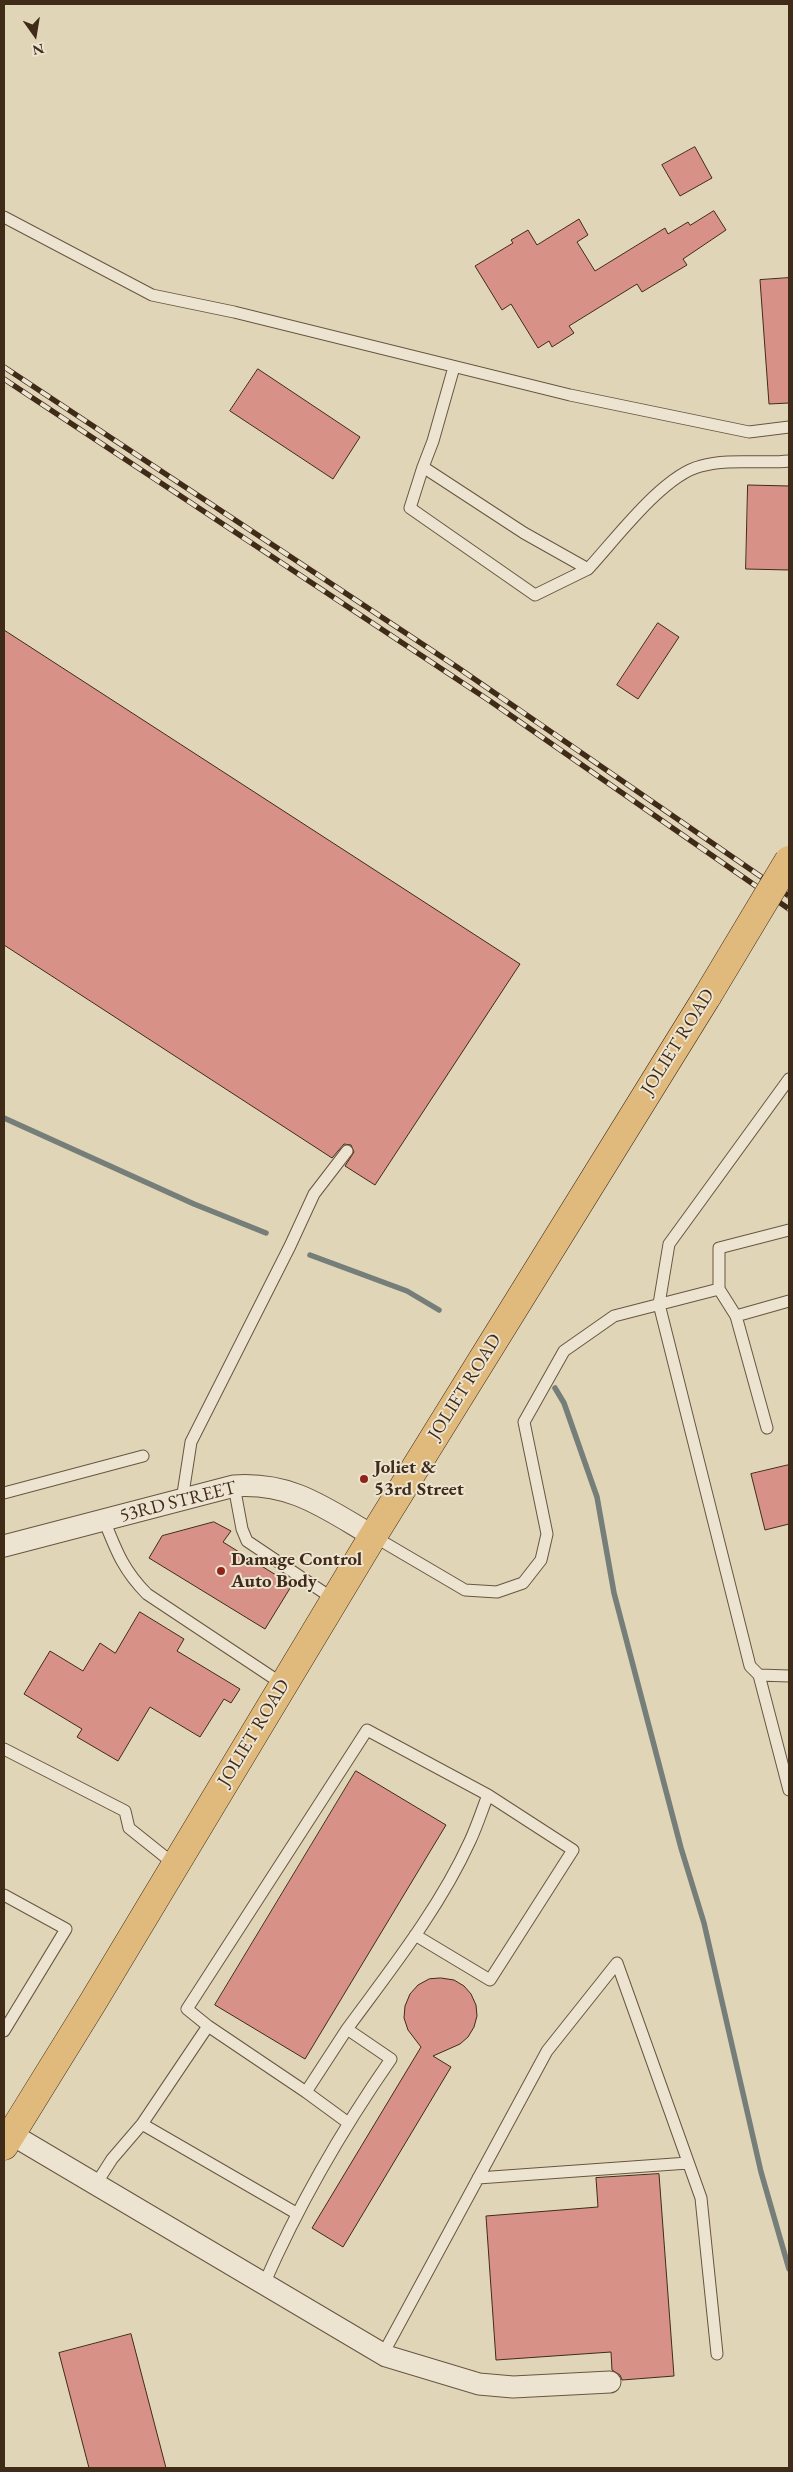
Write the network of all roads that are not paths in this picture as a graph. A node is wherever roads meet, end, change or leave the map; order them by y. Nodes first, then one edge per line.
1 (4, 217) edge
2 (454, 367) junction
3 (789, 427) edge
4 (789, 461) edge
5 (423, 467) junction
6 (588, 569) junction
7 (789, 860) edge
8 (789, 1079) edge
9 (347, 1151) dead end
10 (789, 1230) edge
11 (719, 1289) junction
12 (789, 1301) edge
13 (658, 1304) junction
14 (736, 1316) junction
15 (767, 1428) dead end
16 (143, 1456) dead end
17 (234, 1486) junction
18 (4, 1493) edge
19 (182, 1500) junction
20 (104, 1520) junction
21 (373, 1536) junction
22 (4, 1546) edge
23 (335, 1600) junction
24 (759, 1674) junction
25 (789, 1676) edge
26 (284, 1685) junction
27 (4, 1749) edge
28 (789, 1790) edge
29 (488, 1795) junction
30 (174, 1864) junction
31 (4, 1895) edge
32 (415, 1935) junction
33 (208, 2026) junction
34 (347, 2029) junction
35 (4, 2031) edge
36 (306, 2092) junction
37 (347, 2122) junction
38 (142, 2124) junction
39 (8, 2140) edge
40 (688, 2163) junction
41 (478, 2178) junction
42 (96, 2184) junction
43 (296, 2214) junction
44 (264, 2284) junction
45 (383, 2354) junction
46 (717, 2354) dead end
47 (610, 2382) dead end

1 - 2 lane
2 - 3 lane
2 - 5 lane
4 - 6 lane
5 - 6 lane
5 - 6 lane
7 - 21 main road, JOLIET ROAD, bridge
8 - 13 lane
9 - 19 lane
10 - 11 lane
11 - 13 lane
11 - 14 lane
12 - 14 lane
13 - 21 lane
13 - 24 lane
14 - 15 lane
16 - 18 lane
17 - 19 street, 53RD STREET
17 - 21 street, 53RD STREET
17 - 23 lane
19 - 20 street, 53RD STREET
20 - 22 street, 53RD STREET
20 - 26 lane
21 - 23 main road, JOLIET ROAD
23 - 26 main road, JOLIET ROAD
24 - 25 lane
24 - 28 lane
26 - 30 main road, JOLIET ROAD
27 - 30 lane
29 - 32 lane
29 - 32 lane
29 - 33 lane
30 - 39 main road, JOLIET ROAD
31 - 35 lane
32 - 34 lane
33 - 36 lane
33 - 38 lane
34 - 36 lane
34 - 37 lane
36 - 37 lane
37 - 43 lane
38 - 42 lane
38 - 43 lane
39 - 42 street
40 - 41 lane
40 - 41 lane
40 - 46 lane
41 - 45 lane
42 - 44 street
43 - 44 lane
44 - 45 street
45 - 47 street

